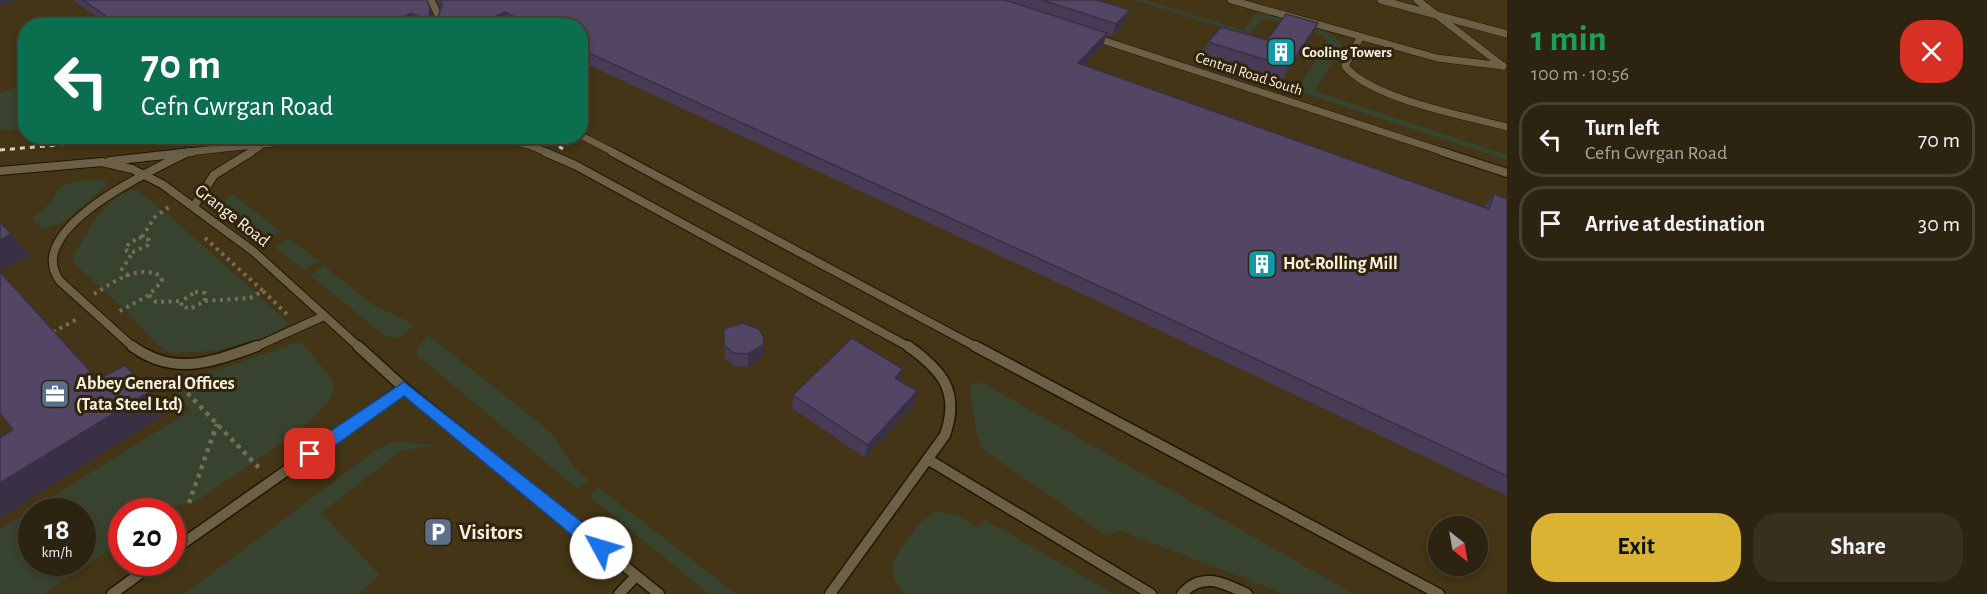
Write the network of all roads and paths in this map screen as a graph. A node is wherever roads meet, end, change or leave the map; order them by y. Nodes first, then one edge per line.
1 (431, 0) edge
2 (1231, 0) edge
3 (1380, 0) edge
4 (1417, 0) edge
5 (1437, 15) junction
6 (440, 18) edge
7 (1507, 34) edge
8 (1089, 35) edge
9 (1360, 38) junction
10 (1505, 68) edge
11 (1507, 127) edge
12 (588, 139) edge
13 (258, 144) edge
14 (265, 144) edge
15 (525, 144) edge
16 (188, 152) junction
17 (102, 162) junction
18 (0, 171) edge
19 (1507, 173) edge
20 (145, 174) junction
21 (171, 206) dead end
22 (194, 206) junction
23 (142, 237) junction
24 (204, 237) dead end
25 (134, 252) junction
26 (128, 276) junction
27 (103, 289) dead end
28 (263, 291) junction
29 (149, 295) junction
30 (182, 301) junction
31 (205, 301) junction
32 (124, 309) dead end
33 (324, 316) junction
34 (77, 319) dead end
35 (303, 329) junction
36 (53, 332) edge
37 (173, 365) junction
38 (404, 388) junction
39 (217, 424) junction
40 (929, 460) junction
41 (272, 481) junction
42 (189, 503) dead end
43 (186, 541) edge
44 (137, 576) edge
45 (636, 576) junction
46 (112, 594) edge
47 (619, 594) edge
48 (659, 594) edge
49 (830, 594) edge
50 (1151, 594) edge
51 (1182, 594) edge
52 (1247, 594) edge
53 (1439, 594) edge

1 - 6 lane
2 - 9 lane
3 - 5 lane
4 - 5 lane
5 - 7 lane
5 - 10 lane
8 - 19 lane, Central Road South
9 - 10 lane
9 - 11 lane
12 - 53 lane
13 - 16 lane
14 - 22 lane
15 - 40 lane
16 - 17 lane
16 - 20 lane
17 - 18 lane, Grange Road
17 - 20 lane, Grange Road
20 - 22 lane, Grange Road
20 - 37 lane
21 - 23 path
22 - 33 lane, Grange Road
23 - 25 path
23 - 25 path
24 - 28 path
25 - 26 path
26 - 27 path
26 - 29 path
28 - 31 path
28 - 35 path
29 - 30 path
29 - 32 path
30 - 31 path
30 - 31 path
33 - 35 lane
33 - 38 lane, Grange Road
34 - 36 path
35 - 37 lane
37 - 39 path
38 - 41 lane
38 - 45 lane, Grange Road
39 - 41 path
39 - 42 path
40 - 49 lane
40 - 50 lane
41 - 43 lane
44 - 46 lane
45 - 47 lane
45 - 48 lane, Grange Road
51 - 52 lane

